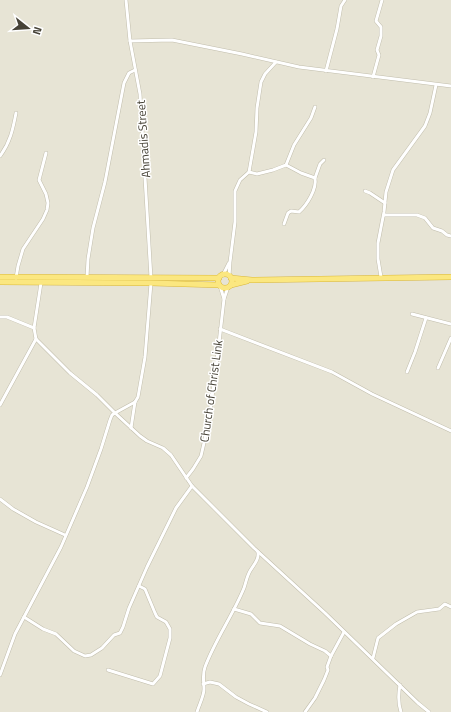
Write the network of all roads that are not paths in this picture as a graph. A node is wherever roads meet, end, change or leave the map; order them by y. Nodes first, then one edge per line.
1 (126, 0) edge
2 (345, 0) edge
3 (382, 0) edge
4 (130, 41) junction
5 (276, 62) junction
6 (135, 70) junction
7 (326, 71) junction
8 (372, 76) junction
9 (436, 85) junction
10 (451, 86) edge
11 (314, 107) dead end
12 (16, 113) dead end
13 (46, 153) dead end
14 (0, 156) edge
15 (324, 160) dead end
16 (286, 165) junction
17 (249, 172) junction
18 (315, 178) junction
19 (365, 191) dead end
20 (385, 203) junction
21 (384, 215) junction
22 (284, 224) dead end
23 (451, 236) edge
24 (230, 262) junction
25 (221, 276) junction
26 (0, 277) edge
27 (87, 277) junction
28 (230, 277) junction
29 (381, 277) junction
30 (451, 277) edge
31 (16, 278) junction
32 (151, 280) junction
33 (252, 280) junction
34 (0, 282) edge
35 (41, 283) junction
36 (219, 286) junction
37 (229, 286) junction
38 (224, 299) junction
39 (412, 314) dead end
40 (0, 317) edge
41 (426, 318) junction
42 (451, 324) edge
43 (34, 328) junction
44 (220, 329) junction
45 (451, 338) edge
46 (36, 339) junction
47 (438, 368) dead end
48 (407, 372) dead end
49 (135, 402) junction
50 (0, 405) edge
51 (114, 413) junction
52 (131, 428) junction
53 (451, 431) edge
54 (186, 478) junction
55 (192, 486) junction
56 (0, 499) edge
57 (65, 535) junction
58 (258, 552) junction
59 (139, 586) junction
60 (451, 607) edge
61 (234, 609) junction
62 (24, 617) junction
63 (344, 632) junction
64 (331, 656) junction
65 (372, 658) junction
66 (108, 670) dead end
67 (0, 674) edge
68 (203, 684) junction
69 (400, 685) junction
70 (197, 712) edge
71 (267, 712) edge
72 (305, 712) edge
73 (401, 712) edge
74 (428, 712) edge

1 - 4 street, Ahmadis Street
2 - 7 street
3 - 8 street
4 - 5 street
4 - 6 street, Ahmadis Street
5 - 7 street
5 - 17 street
6 - 27 street
6 - 32 street, Ahmadis Street
7 - 8 street
8 - 9 street
9 - 10 street
9 - 20 street
11 - 16 street
12 - 14 street
13 - 31 street
15 - 18 street
16 - 17 street
16 - 18 street
17 - 24 street
18 - 22 street
19 - 20 street
20 - 21 street
21 - 23 street
21 - 29 street
24 - 25 street
24 - 28 street
25 - 28 highway
25 - 32 highway
25 - 36 highway
26 - 31 highway
27 - 31 highway
27 - 32 highway
28 - 33 highway
28 - 37 highway
29 - 30 highway
29 - 33 highway
32 - 35 highway
32 - 36 highway
32 - 49 street, Ahmadis Street
33 - 37 highway
34 - 35 highway
35 - 43 street
36 - 37 highway
36 - 38 street, Church of Christ Link
37 - 38 street, Church of Christ Link
38 - 44 street, Church of Christ Link
39 - 41 street
40 - 43 street
41 - 42 street
41 - 48 street
43 - 46 street
44 - 53 street
44 - 54 street, Church of Christ Link
45 - 47 street
46 - 50 street
46 - 51 street
49 - 51 street
49 - 52 street, Ahmadis Street
51 - 52 street
51 - 57 street
52 - 54 street
54 - 55 street
55 - 58 street
55 - 59 street
56 - 57 street
57 - 62 street
58 - 61 street
58 - 63 street
59 - 62 street
59 - 66 street
60 - 65 street
61 - 64 street
61 - 68 street
62 - 67 street
63 - 64 street
63 - 65 street
64 - 72 street
65 - 69 street
68 - 70 street
68 - 71 street
69 - 73 street
69 - 74 street

